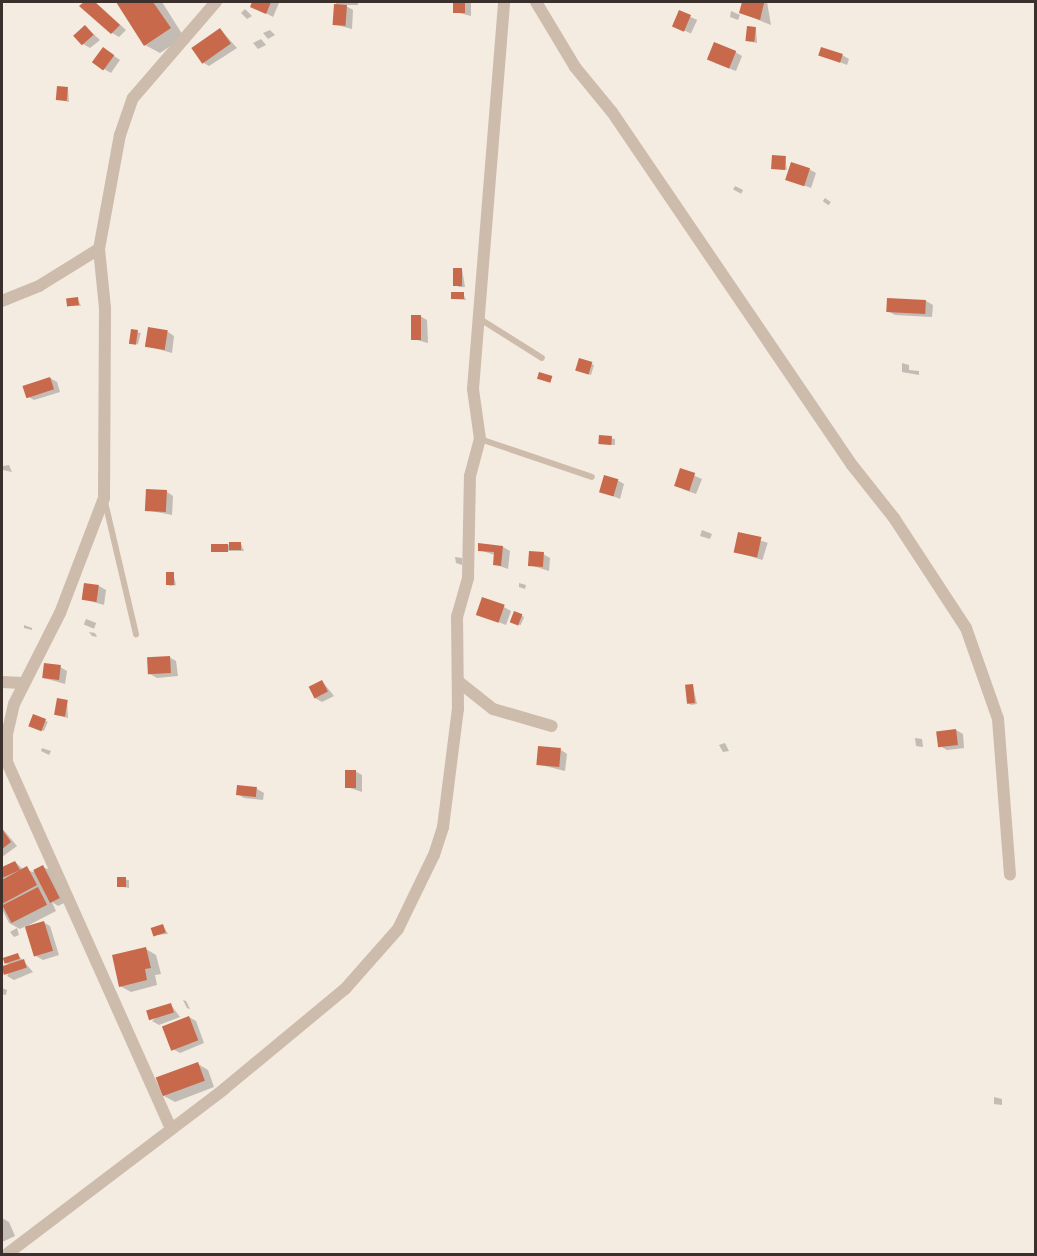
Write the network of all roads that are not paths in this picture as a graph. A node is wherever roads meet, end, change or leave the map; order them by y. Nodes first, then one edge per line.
1 (216, 2) edge
2 (504, 2) edge
3 (536, 2) edge
4 (99, 249) junction
5 (2, 301) edge
6 (480, 319) junction
7 (542, 358) dead end
8 (480, 439) junction
9 (592, 477) dead end
10 (104, 498) junction
11 (136, 634) dead end
12 (2, 682) edge
13 (459, 682) junction
14 (22, 683) junction
15 (552, 726) dead end
16 (1010, 875) dead end
17 (171, 1129) junction
18 (7, 1254) edge

1 - 4 street
2 - 6 street
3 - 16 street
4 - 5 street
4 - 10 street
6 - 7 lane
6 - 8 street
8 - 9 lane
8 - 13 street
10 - 11 lane
10 - 14 street
12 - 14 street
13 - 15 street
13 - 17 street
14 - 17 street
17 - 18 street

